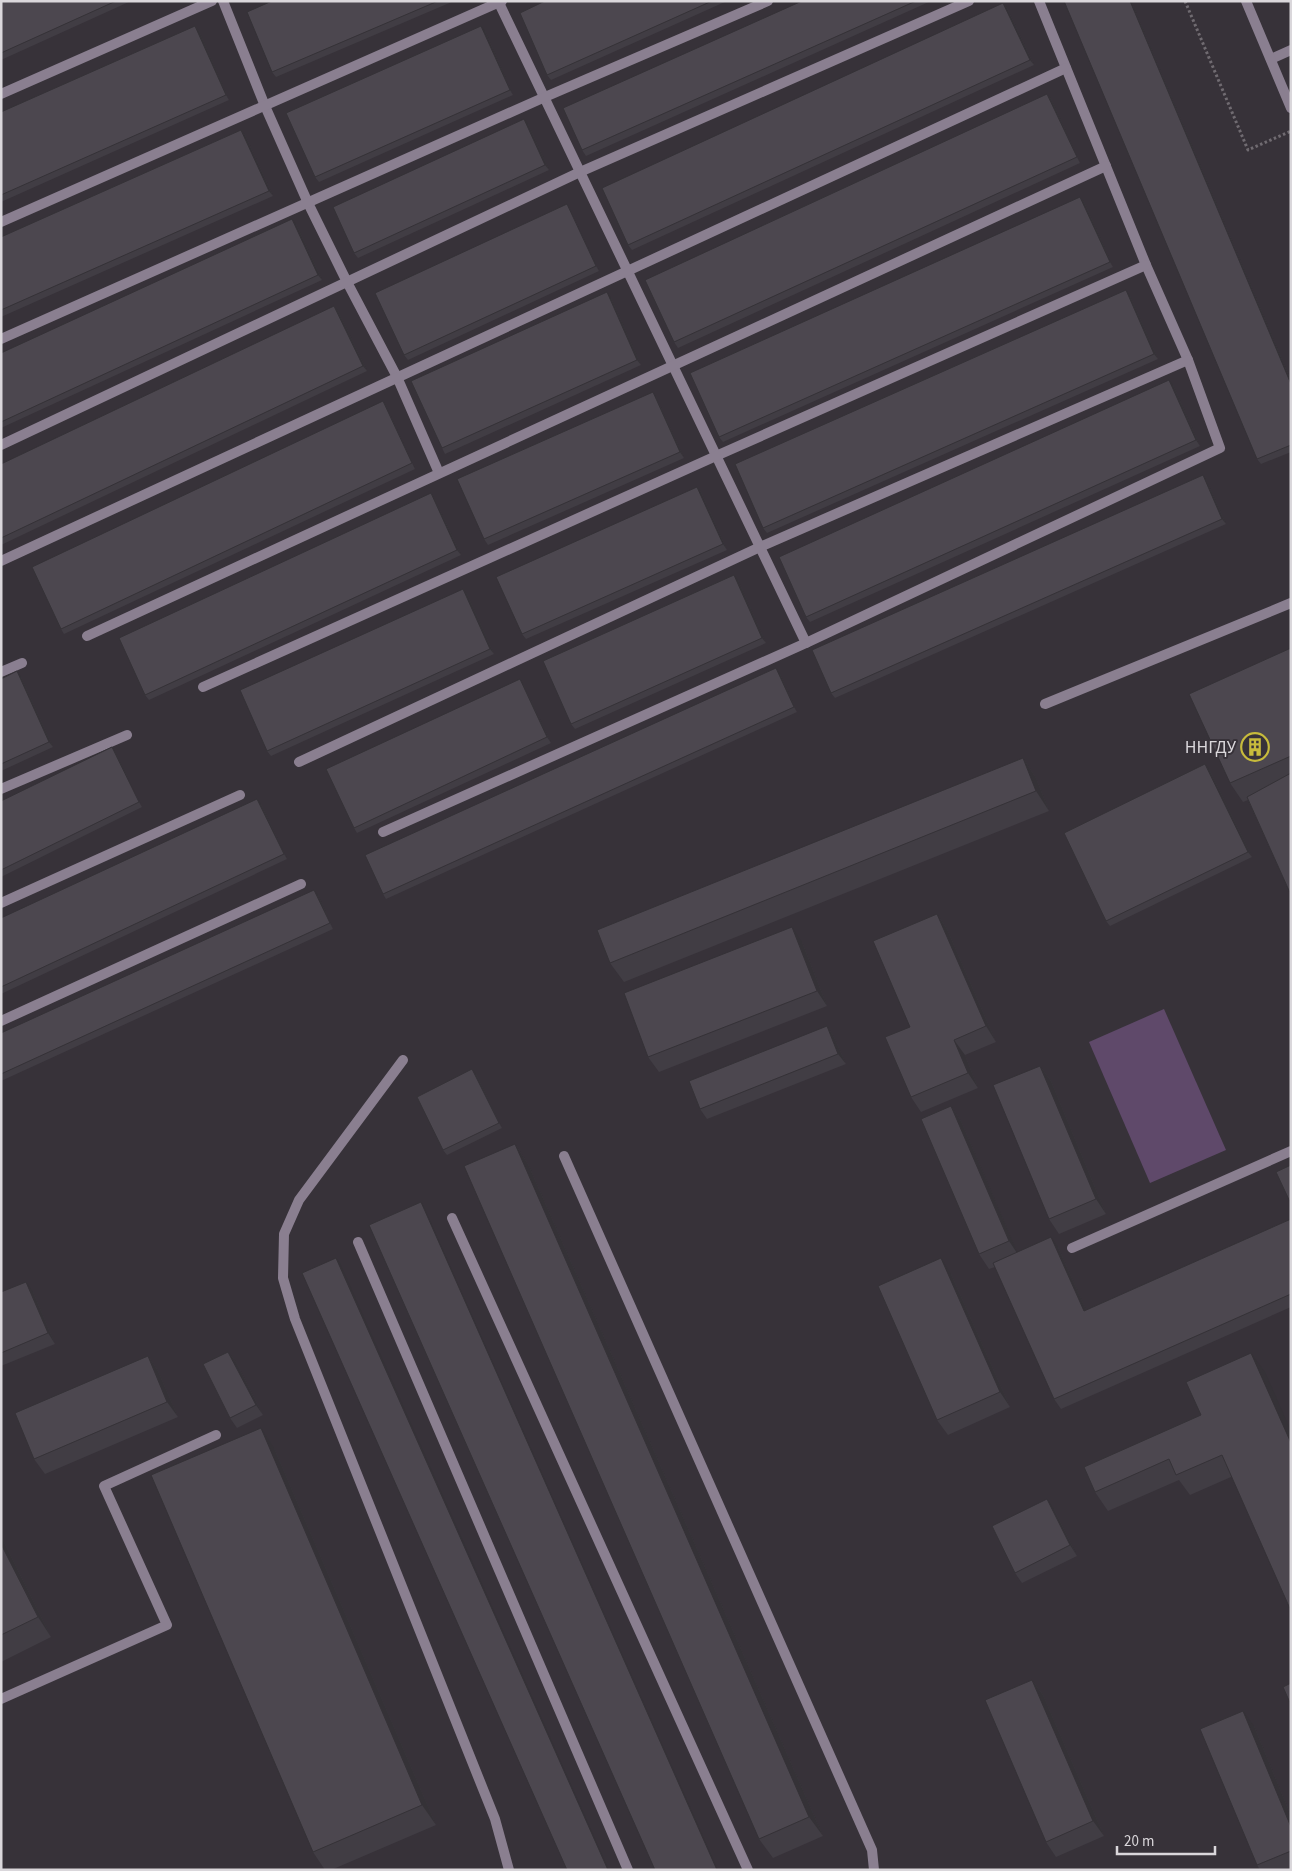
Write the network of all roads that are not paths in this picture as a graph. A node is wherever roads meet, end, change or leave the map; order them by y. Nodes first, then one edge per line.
1 (212, 1) edge
2 (223, 1) edge
3 (768, 1) edge
4 (970, 1) edge
5 (1039, 1) edge
6 (1246, 1) edge
7 (500, 2) edge
8 (1291, 50) edge
9 (1271, 59) junction
10 (1066, 68) junction
11 (1, 94) edge
12 (544, 97) junction
13 (265, 106) junction
14 (1291, 108) edge
15 (1106, 166) junction
16 (580, 172) junction
17 (308, 203) junction
18 (1, 222) edge
19 (1146, 266) junction
20 (627, 270) junction
21 (347, 282) junction
22 (1, 340) edge
23 (1188, 360) junction
24 (672, 365) junction
25 (397, 377) junction
26 (1, 444) edge
27 (716, 456) junction
28 (438, 473) junction
29 (760, 547) junction
30 (1, 561) edge
31 (1291, 602) edge
32 (87, 636) dead end
33 (806, 643) junction
34 (22, 663) dead end
35 (1, 672) edge
36 (203, 687) dead end
37 (1045, 704) dead end
38 (128, 735) dead end
39 (299, 762) dead end
40 (1, 788) edge
41 (240, 795) dead end
42 (383, 832) dead end
43 (301, 884) dead end
44 (1, 903) edge
45 (1, 1021) edge
46 (403, 1060) dead end
47 (1291, 1152) edge
48 (564, 1156) dead end
49 (452, 1218) dead end
50 (358, 1242) dead end
51 (1072, 1248) dead end
52 (216, 1435) dead end
53 (1, 1699) edge
54 (508, 1870) edge
55 (628, 1870) edge
56 (748, 1870) edge
57 (874, 1870) edge

1 - 11 street
2 - 13 street
3 - 12 street
4 - 16 street
5 - 10 street
6 - 9 street
7 - 12 street
7 - 13 street
8 - 9 street
9 - 14 street
10 - 15 street
10 - 20 street
12 - 16 street
12 - 17 street
13 - 17 street
13 - 18 street
15 - 19 street
15 - 24 street
16 - 20 street
16 - 21 street
17 - 21 street
17 - 22 street
19 - 23 street
19 - 27 street
20 - 24 street
20 - 25 street
21 - 25 street
21 - 26 street
23 - 29 street
23 - 33 street
24 - 27 street
24 - 28 street
25 - 28 street
25 - 30 street
27 - 29 street
27 - 36 street
28 - 32 street
29 - 33 street
29 - 39 street
31 - 37 street
33 - 42 street
34 - 35 street
38 - 40 street
41 - 44 street
43 - 45 street
46 - 54 street
47 - 51 street
48 - 57 street
49 - 56 street
50 - 55 street
52 - 53 street

